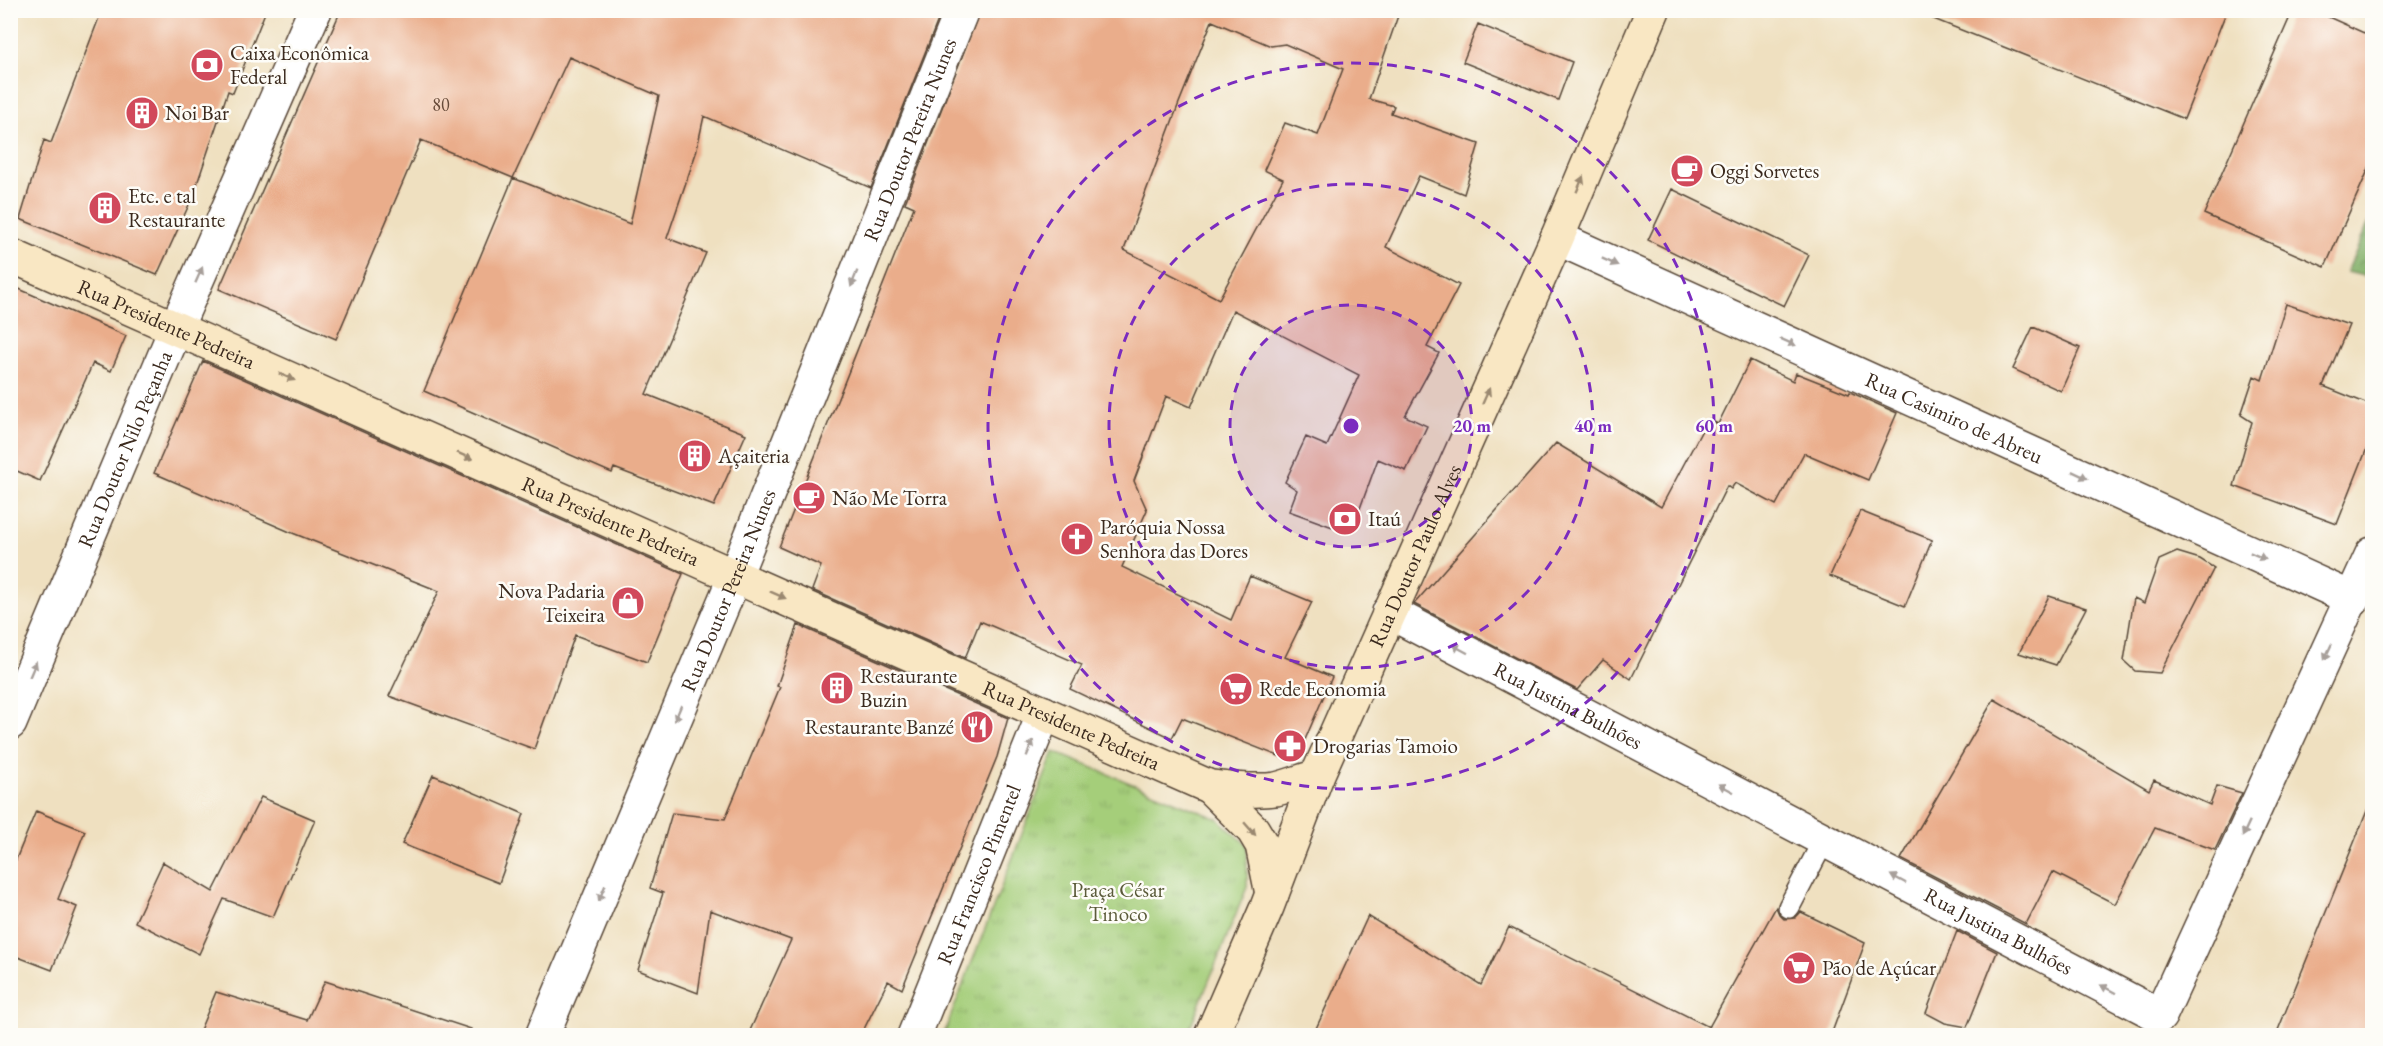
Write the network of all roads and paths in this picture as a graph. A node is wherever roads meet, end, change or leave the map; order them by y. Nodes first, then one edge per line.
1 (315, 10) edge
2 (962, 10) edge
3 (1653, 10) edge
4 (1557, 238) junction
5 (10, 255) edge
6 (176, 328) junction
7 (2373, 554) edge
8 (735, 576) junction
9 (2353, 599) junction
10 (1389, 612) junction
11 (1044, 713) junction
12 (10, 723) edge
13 (1317, 776) junction
14 (1210, 787) junction
15 (1824, 840) junction
16 (1272, 894) junction
17 (1789, 907) dead end
18 (542, 1035) edge
19 (914, 1035) edge
20 (1211, 1035) edge

6 -> 1 street, Rua Doutor Nilo Peçanha
2 -> 8 street, Rua Doutor Pereira Nunes
4 -> 3 street, Rua Doutor Paulo Alves
4 -> 9 street, Rua Casimiro de Abreu
10 -> 4 street, Rua Doutor Paulo Alves
5 - 6 street, Rua Presidente Pedreira
6 -> 8 street, Rua Presidente Pedreira
12 -> 6 street, Rua Doutor Nilo Peçanha
7 - 9 street, Rua Justina Bulhões
8 -> 11 street, Rua Presidente Pedreira
8 -> 18 street, Rua Doutor Pereira Nunes
9 -> 15 street, Rua Justina Bulhões
10 - 13 street, Rua Doutor Paulo Alves
15 -> 10 street, Rua Justina Bulhões
11 - 14 street, Rua Presidente Pedreira
19 -> 11 street, Rua Francisco Pimentel
13 - 14 street, Rua Presidente Pedreira
13 - 16 street, Rua Doutor Paulo Alves
14 -> 16 street, Rua Presidente Pedreira
15 - 17 lane
16 - 20 street, Rua Doutor Paulo Alves

